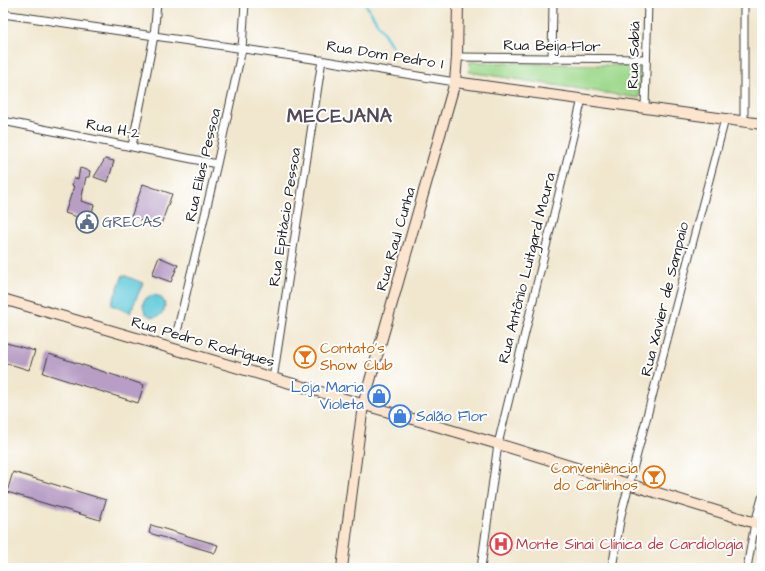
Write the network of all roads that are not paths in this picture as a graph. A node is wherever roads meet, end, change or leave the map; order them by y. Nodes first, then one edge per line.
1 (157, 3) edge
2 (246, 3) edge
3 (458, 3) edge
4 (553, 3) edge
5 (648, 3) edge
6 (744, 3) edge
7 (3, 14) edge
8 (154, 36) junction
9 (242, 49) junction
10 (457, 57) junction
11 (552, 59) junction
12 (646, 59) junction
13 (322, 60) junction
14 (455, 82) junction
15 (582, 99) junction
16 (645, 108) junction
17 (725, 119) junction
18 (3, 122) edge
19 (744, 122) junction
20 (762, 124) edge
21 (132, 146) junction
22 (217, 164) junction
23 (3, 300) edge
24 (177, 332) dead end
25 (273, 378) junction
26 (363, 405) junction
27 (498, 444) junction
28 (631, 485) junction
29 (762, 498) edge
30 (758, 524) edge
31 (342, 568) edge
32 (481, 568) edge
33 (612, 568) edge
34 (747, 568) edge

1 - 8 street
2 - 9 street, Rua Elias Pessoa
3 - 10 street, Rua Raul Cunha
4 - 11 street
5 - 12 street, Rua Sabiá
6 - 19 street
7 - 8 street, Rua Dom Pedro I
8 - 9 street, Rua Dom Pedro I
8 - 21 street
9 - 13 street, Rua Dom Pedro I
9 - 22 street, Rua Elias Pessoa
10 - 11 street, Rua Beija-Flor
10 - 14 street, Rua Raul Cunha
11 - 12 street, Rua Beija-Flor
12 - 16 street, Rua Sabiá
13 - 14 street, Rua Dom Pedro I
13 - 25 street, Rua Epitácio Pessoa
14 - 15 street, Rua Dom Pedro I
14 - 26 street, Rua Raul Cunha
15 - 16 street, Rua Dom Pedro I
15 - 27 street, Rua Antônio Luitgard Moura
16 - 17 street, Rua Dom Pedro I
17 - 19 street, Rua Dom Pedro I
17 - 28 street, Rua Xavier de Sampaio
18 - 21 street, Rua H-2
19 - 20 street, Rua Dom Pedro I
21 - 22 street, Rua H-2
22 - 24 street, Rua Elias Pessoa
23 - 25 street, Rua Pedro Rodrigues
25 - 26 street, Rua Pedro Rodrigues
26 - 27 street, Rua Pedro Rodrigues
26 - 31 street, Rua Raul Cunha
27 - 28 street, Rua Pedro Rodrigues
27 - 32 street, Rua Antônio Luitgard Moura
28 - 30 street, Rua Pedro Rodrigues
28 - 33 street, Rua Xavier de Sampaio
29 - 30 street
30 - 34 street

